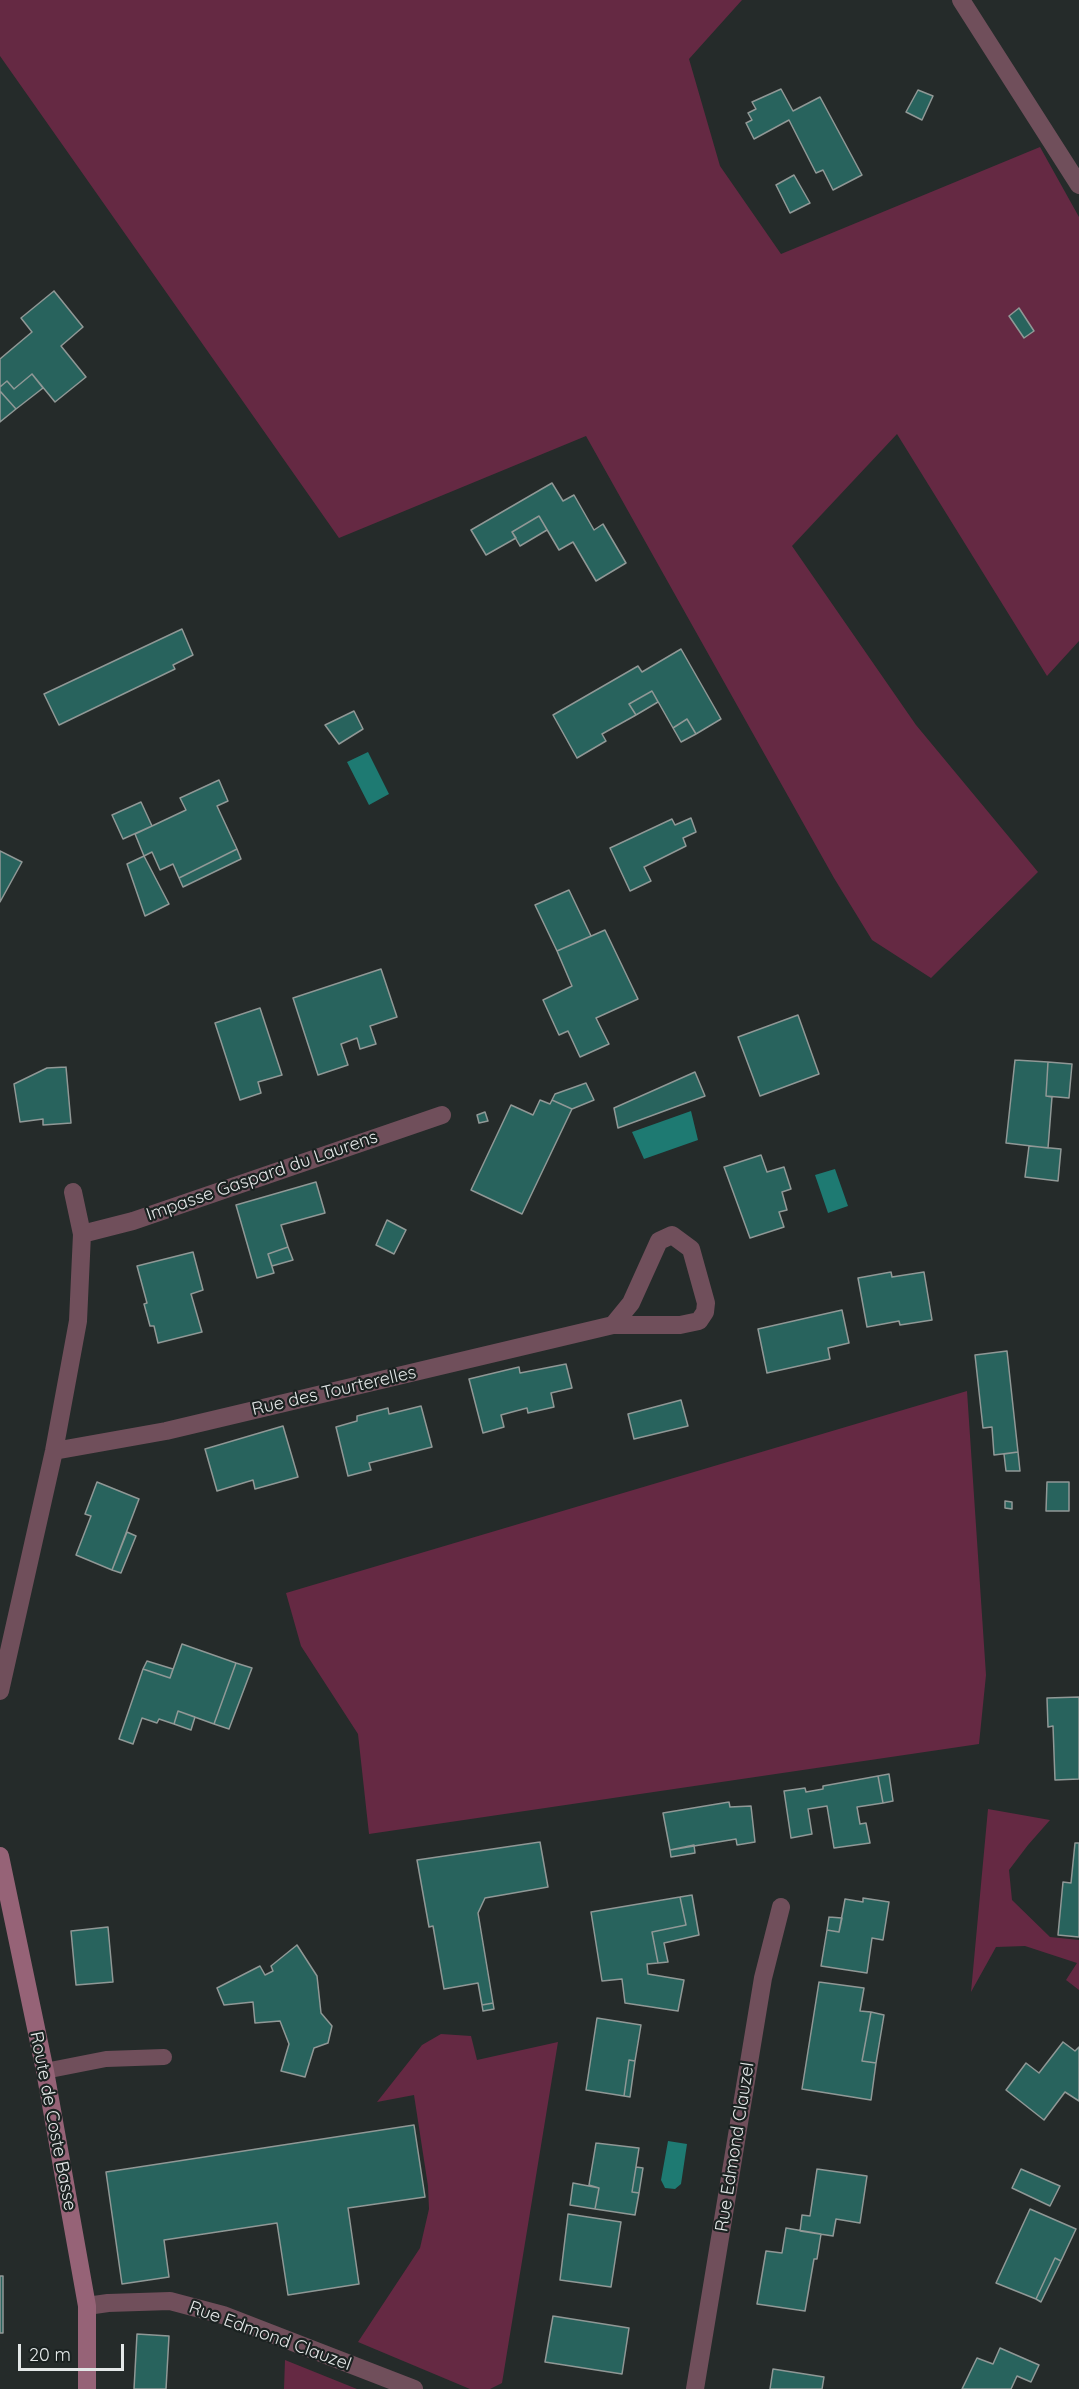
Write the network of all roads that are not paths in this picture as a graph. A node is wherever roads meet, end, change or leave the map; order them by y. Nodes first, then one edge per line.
1 (961, 0) edge
2 (1079, 185) edge
3 (442, 1115) dead end
4 (73, 1192) dead end
5 (82, 1234) junction
6 (613, 1325) junction
7 (54, 1451) junction
8 (0, 1691) edge
9 (0, 1856) edge
10 (781, 1907) dead end
11 (164, 2057) dead end
12 (45, 2071) junction
13 (87, 2306) junction
14 (87, 2389) edge
15 (414, 2389) edge
16 (695, 2389) edge

1 - 2 street
3 - 5 street, Impasse Gaspard du Laurens
4 - 5 street
5 - 7 street
6 - 6 street, Rue des Tourterelles
6 - 7 street, Rue des Tourterelles
7 - 8 street
9 - 12 street, Route de Coste Basse
10 - 16 street, Rue Edmond Clauzel
11 - 12 lane
12 - 13 street, Route de Coste Basse
13 - 14 street, Route de Coste Basse
13 - 15 street, Rue Edmond Clauzel

